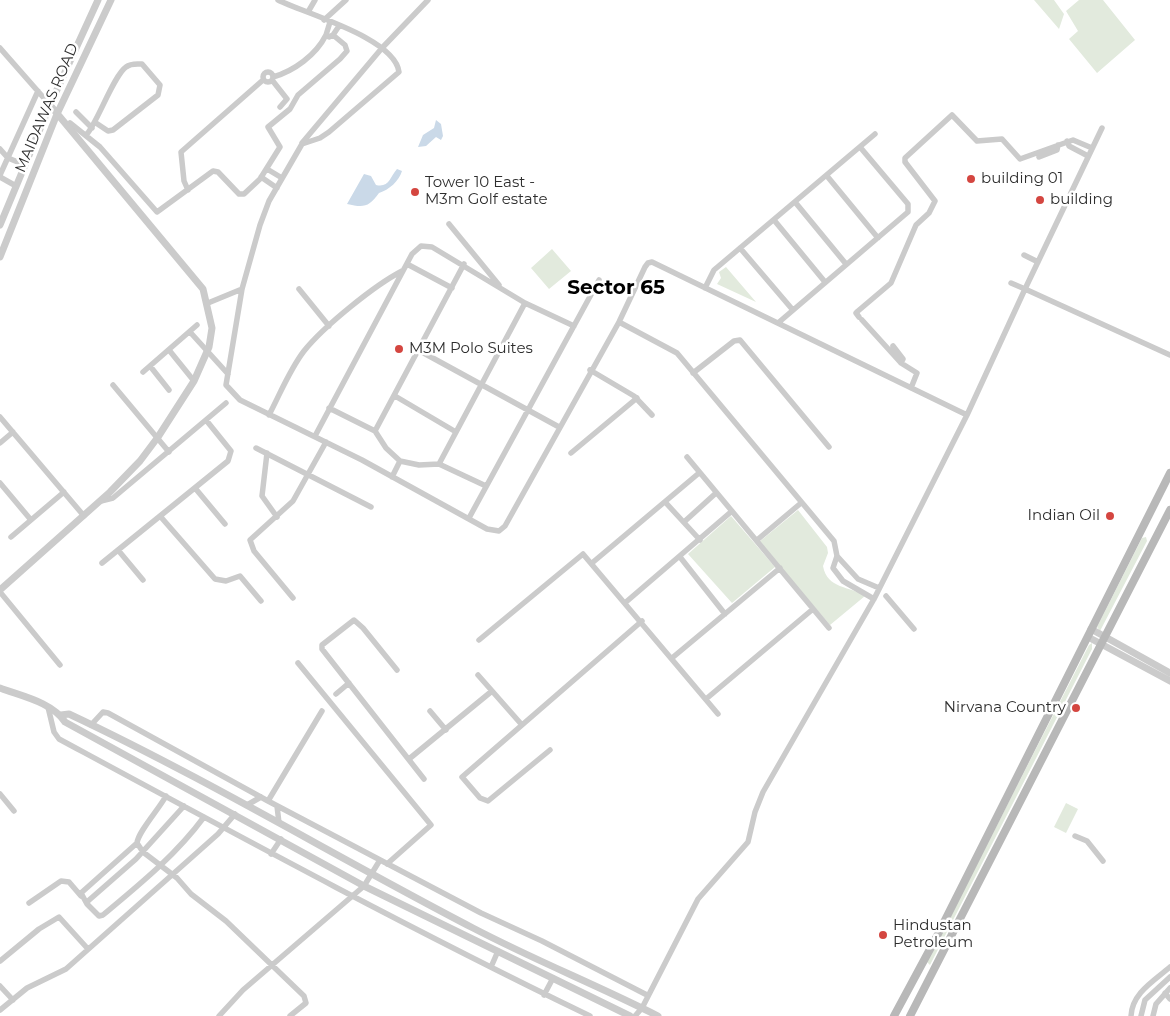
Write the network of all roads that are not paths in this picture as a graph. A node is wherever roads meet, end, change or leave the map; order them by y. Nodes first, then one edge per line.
1 (98, 0) edge
2 (111, 0) edge
3 (278, 0) edge
4 (315, 0) edge
5 (346, 0) edge
6 (428, 0) edge
7 (308, 12) junction
8 (327, 21) junction
9 (338, 26) junction
10 (326, 35) junction
11 (333, 35) junction
12 (0, 48) edge
13 (382, 48) junction
14 (273, 79) junction
15 (38, 92) junction
16 (50, 105) junction
17 (280, 107) dead end
18 (76, 112) dead end
19 (57, 114) junction
20 (70, 123) dead end
21 (94, 125) junction
22 (1102, 128) dead end
23 (87, 134) junction
24 (875, 134) dead end
25 (1066, 141) junction
26 (302, 144) junction
27 (1058, 145) junction
28 (1003, 146) dead end
29 (860, 147) junction
30 (0, 148) edge
31 (1092, 148) junction
32 (1088, 156) junction
33 (1039, 157) dead end
34 (8, 158) junction
35 (1020, 159) junction
36 (25, 165) junction
37 (267, 169) junction
38 (0, 176) edge
39 (827, 176) junction
40 (262, 177) junction
41 (282, 178) junction
42 (16, 186) junction
43 (277, 188) junction
44 (188, 190) junction
45 (795, 202) junction
46 (774, 220) junction
47 (449, 224) dead end
48 (0, 225) edge
49 (878, 238) junction
50 (740, 248) junction
51 (1024, 255) dead end
52 (0, 257) edge
53 (1038, 262) junction
54 (407, 264) junction
55 (464, 264) junction
56 (846, 264) junction
57 (402, 271) junction
58 (599, 280) dead end
59 (824, 282) junction
60 (1011, 283) dead end
61 (500, 286) junction
62 (242, 288) junction
63 (299, 288) dead end
64 (452, 288) junction
65 (705, 288) junction
66 (1025, 289) junction
67 (208, 303) junction
68 (525, 303) junction
69 (792, 309) junction
70 (619, 322) junction
71 (870, 322) dead end
72 (778, 323) junction
73 (197, 325) dead end
74 (329, 326) junction
75 (574, 326) junction
76 (190, 332) junction
77 (879, 340) junction
78 (893, 346) dead end
79 (169, 350) junction
80 (420, 351) junction
81 (208, 352) junction
82 (1170, 355) edge
83 (901, 363) junction
84 (150, 366) junction
85 (590, 370) junction
86 (143, 372) dead end
87 (693, 373) junction
88 (228, 374) junction
89 (194, 381) junction
90 (482, 384) junction
91 (113, 385) dead end
92 (909, 387) junction
93 (169, 390) dead end
94 (395, 396) junction
95 (637, 398) junction
96 (226, 403) dead end
97 (329, 408) junction
98 (527, 411) junction
99 (269, 415) junction
100 (652, 415) dead end
101 (967, 415) junction
102 (0, 417) edge
103 (206, 420) junction
104 (559, 427) junction
105 (375, 431) junction
106 (13, 432) junction
107 (456, 432) junction
108 (315, 436) junction
109 (158, 437) junction
110 (326, 442) junction
111 (0, 443) edge
112 (829, 447) dead end
113 (256, 448) dead end
114 (169, 452) junction
115 (267, 453) junction
116 (571, 453) dead end
117 (687, 457) dead end
118 (400, 461) junction
119 (438, 464) junction
120 (699, 473) junction
121 (1170, 473) edge
122 (308, 474) junction
123 (392, 477) junction
124 (0, 483) edge
125 (486, 486) junction
126 (195, 488) junction
127 (64, 492) junction
128 (716, 493) junction
129 (101, 501) junction
130 (666, 503) junction
131 (801, 503) junction
132 (370, 507) dead end
133 (1170, 510) edge
134 (732, 511) junction
135 (84, 516) junction
136 (160, 516) junction
137 (276, 517) junction
138 (469, 518) junction
139 (31, 520) junction
140 (684, 522) junction
141 (226, 524) dead end
142 (11, 537) dead end
143 (700, 540) junction
144 (757, 540) junction
145 (118, 550) junction
146 (838, 556) junction
147 (680, 558) junction
148 (102, 563) dead end
149 (592, 563) junction
150 (780, 568) junction
151 (143, 580) dead end
152 (879, 588) junction
153 (0, 591) edge
154 (886, 596) dead end
155 (292, 598) dead end
156 (874, 599) junction
157 (261, 601) dead end
158 (626, 602) junction
159 (813, 609) junction
160 (725, 614) junction
161 (642, 621) junction
162 (829, 628) dead end
163 (914, 629) dead end
164 (1092, 629) junction
165 (1088, 637) junction
166 (479, 640) dead end
167 (1105, 640) junction
168 (672, 658) junction
169 (298, 663) dead end
170 (60, 665) dead end
171 (398, 670) dead end
172 (1170, 673) edge
173 (478, 675) dead end
174 (1170, 681) edge
175 (349, 683) junction
176 (0, 688) edge
177 (492, 691) junction
178 (336, 694) dead end
179 (706, 699) junction
180 (48, 707) junction
181 (322, 710) dead end
182 (430, 711) dead end
183 (718, 714) dead end
184 (61, 716) junction
185 (522, 724) junction
186 (91, 725) junction
187 (446, 730) junction
188 (550, 750) dead end
189 (409, 759) junction
190 (424, 779) dead end
191 (0, 794) edge
192 (166, 796) junction
193 (261, 797) junction
194 (268, 801) junction
195 (247, 805) junction
196 (184, 806) junction
197 (278, 806) junction
198 (14, 811) dead end
199 (236, 814) junction
200 (204, 817) junction
201 (279, 823) junction
202 (225, 828) junction
203 (1075, 836) dead end
204 (281, 839) junction
205 (137, 843) junction
206 (143, 852) junction
207 (271, 854) junction
208 (380, 860) junction
209 (1103, 861) dead end
210 (387, 864) junction
211 (161, 866) junction
212 (172, 874) junction
213 (372, 874) junction
214 (364, 886) junction
215 (81, 896) junction
216 (351, 897) junction
217 (29, 903) dead end
218 (87, 904) junction
219 (88, 949) junction
220 (498, 951) junction
221 (0, 961) edge
222 (271, 965) junction
223 (491, 967) junction
224 (1170, 967) edge
225 (919, 969) junction
226 (932, 975) junction
227 (1158, 977) junction
228 (1170, 977) edge
229 (553, 978) junction
230 (1163, 983) junction
231 (0, 986) edge
232 (1170, 988) edge
233 (1165, 993) junction
234 (544, 995) junction
235 (647, 995) junction
236 (1137, 996) junction
237 (1170, 999) edge
238 (12, 1000) junction
239 (1145, 1000) junction
240 (642, 1008) junction
241 (0, 1010) edge
242 (219, 1016) edge
243 (290, 1016) edge
244 (590, 1016) edge
245 (630, 1016) edge
246 (635, 1016) edge
247 (658, 1016) edge
248 (894, 1016) edge
249 (910, 1016) edge
250 (1131, 1016) edge
251 (1141, 1016) edge
252 (1153, 1016) edge

1 - 16 street, MAIDAWAS ROAD
2 - 19 street, MAIDAWAS ROAD
3 - 7 street
4 - 7 street
5 - 8 street
6 - 13 street
7 - 8 street
8 - 9 street
8 - 10 street
9 - 11 street
9 - 13 street
10 - 11 street
10 - 14 street
11 - 37 street
12 - 15 street
13 - 26 street
13 - 26 street
14 - 17 street
14 - 44 street
15 - 16 street
15 - 34 street
16 - 19 street
16 - 36 street, MAIDAWAS ROAD
18 - 21 street
19 - 52 street, MAIDAWAS ROAD
19 - 67 street
20 - 23 street
21 - 21 street
21 - 23 street
22 - 31 street
23 - 44 street
24 - 29 street
25 - 27 street
25 - 31 street
25 - 32 street
26 - 41 street
27 - 33 street
27 - 35 street
28 - 35 street
29 - 39 street
29 - 49 street
30 - 34 street
31 - 32 street
32 - 53 street
34 - 36 street
34 - 38 street
35 - 77 street
36 - 42 street, MAIDAWAS ROAD
37 - 40 street
37 - 41 street
38 - 42 street
39 - 45 street
39 - 49 street
40 - 43 street
40 - 44 street
41 - 43 street
42 - 48 street, MAIDAWAS ROAD
43 - 62 street
45 - 46 street
45 - 56 street
46 - 50 street
46 - 59 street
47 - 61 street
49 - 56 street
50 - 65 street
50 - 69 street
51 - 53 street
53 - 66 street
54 - 55 street
54 - 57 street
54 - 64 street
55 - 61 street
55 - 64 street
56 - 59 street
57 - 74 street
57 - 97 street
58 - 75 street
59 - 69 street
60 - 66 street
61 - 68 street
62 - 67 street
62 - 88 street
63 - 74 street
64 - 80 street
65 - 70 street
65 - 72 street
66 - 82 street
66 - 101 street
67 - 81 street
68 - 75 street
68 - 90 street
69 - 72 street
70 - 85 street
70 - 87 street
71 - 77 street
72 - 92 street
73 - 76 street
74 - 99 street
75 - 98 street
76 - 79 street
76 - 81 street
77 - 83 street
78 - 83 street
79 - 84 street
79 - 89 street
80 - 90 street
80 - 94 street
81 - 88 street
81 - 89 street
83 - 92 street
84 - 86 street
84 - 93 street
85 - 95 street
85 - 104 street
87 - 112 street
87 - 131 street
88 - 99 street
89 - 109 street
90 - 98 street
90 - 107 street
91 - 109 street
92 - 101 street
94 - 105 street
94 - 107 street
95 - 100 street
95 - 116 street
96 - 103 street
97 - 105 street
97 - 108 street
98 - 104 street
98 - 125 street
99 - 108 street
101 - 152 street
102 - 106 street
103 - 114 street
103 - 126 street
104 - 138 street
105 - 118 street
106 - 111 street
106 - 127 street
107 - 119 street
108 - 110 street
109 - 114 street
109 - 129 street
110 - 122 street
110 - 123 street
113 - 115 street
114 - 129 street
115 - 122 street
115 - 137 street
117 - 120 street
118 - 119 street
118 - 123 street
119 - 125 street
120 - 128 street
120 - 130 street
121 - 164 main road
122 - 132 street
122 - 137 street
123 - 138 street
124 - 139 street
125 - 138 street
126 - 136 street
126 - 141 street
127 - 135 street
127 - 139 street
128 - 134 street
128 - 140 street
129 - 135 street
130 - 140 street
130 - 149 street
131 - 144 street
131 - 146 street
133 - 167 main road
134 - 143 street
134 - 144 street
135 - 153 street
136 - 145 street
136 - 157 street
137 - 155 street
139 - 142 street
140 - 143 street
143 - 147 street
144 - 150 street
145 - 148 street
145 - 151 street
146 - 152 street
146 - 156 street
147 - 158 street
147 - 160 street
149 - 158 street
149 - 166 street
150 - 159 street
150 - 160 street
152 - 156 street
153 - 170 street
154 - 163 street
156 - 235 street
158 - 161 street
159 - 162 street
159 - 179 street
160 - 168 street
161 - 168 street
161 - 185 street
164 - 165 main road
164 - 167 street
165 - 167 street
165 - 225 main road
167 - 172 street
167 - 174 street
167 - 226 main road
168 - 179 street
169 - 210 street
171 - 175 street
173 - 177 street
175 - 178 street
175 - 189 street
176 - 180 street
177 - 185 street
177 - 187 street
179 - 183 street
180 - 184 street
180 - 192 street
181 - 194 street
182 - 187 street
184 - 186 street
184 - 199 street
185 - 188 street
186 - 193 street
186 - 195 street
187 - 189 street
189 - 190 street
191 - 198 street
192 - 196 street
192 - 205 street
193 - 194 street
193 - 195 street
194 - 197 street
195 - 201 street
196 - 200 street
196 - 206 street
197 - 201 street
197 - 208 street
199 - 202 street
199 - 204 street
200 - 202 street
200 - 211 street
201 - 213 street
202 - 207 street
202 - 212 street
203 - 209 street
204 - 207 street
204 - 214 street
205 - 206 street
205 - 215 street
206 - 211 street
206 - 218 street
207 - 216 street
208 - 210 street
208 - 213 street
210 - 235 street
211 - 212 street
211 - 218 street
212 - 219 street
212 - 222 street
213 - 214 street
213 - 240 street
214 - 216 street
214 - 220 street
215 - 217 street
215 - 218 street
216 - 222 street
216 - 223 street
219 - 221 street
219 - 238 street
220 - 223 street
220 - 229 street
222 - 242 street
222 - 243 street
223 - 234 street
224 - 227 street
225 - 226 main road
225 - 248 main road
226 - 249 main road
227 - 230 street
227 - 236 street
228 - 230 street
229 - 234 street
229 - 245 street
230 - 239 street
231 - 238 street
232 - 233 street
233 - 237 street
233 - 252 street
234 - 244 street
235 - 240 street
236 - 239 street
236 - 250 street
238 - 241 street
239 - 251 street
240 - 246 street
240 - 247 street

